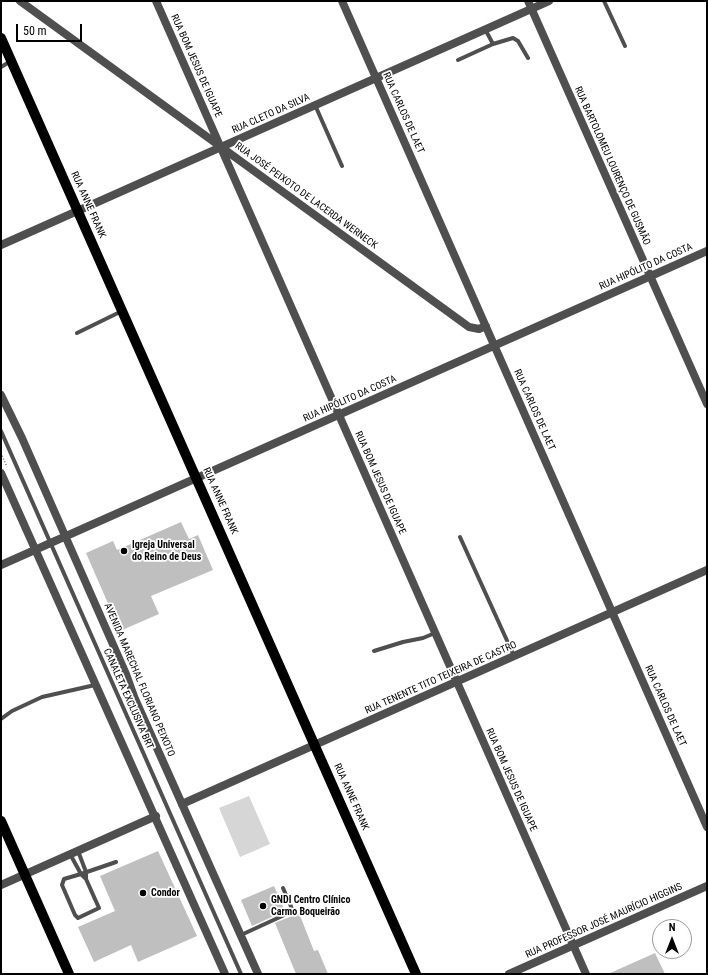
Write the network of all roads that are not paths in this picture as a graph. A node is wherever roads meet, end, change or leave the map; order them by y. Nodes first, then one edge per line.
1 (20, 1) edge
2 (156, 1) edge
3 (342, 1) edge
4 (549, 1) edge
5 (604, 1) edge
6 (530, 5) edge
7 (485, 30) junction
8 (1, 38) edge
9 (493, 44) junction
10 (625, 46) dead end
11 (528, 58) dead end
12 (11, 60) junction
13 (458, 60) dead end
14 (1, 67) edge
15 (376, 78) junction
16 (315, 105) junction
17 (221, 147) junction
18 (342, 166) dead end
19 (78, 211) junction
20 (1, 245) edge
21 (707, 251) edge
22 (650, 276) junction
23 (122, 311) junction
24 (486, 326) junction
25 (77, 333) dead end
26 (494, 346) junction
27 (1, 395) edge
28 (707, 404) edge
29 (339, 415) junction
30 (1, 431) edge
31 (1, 473) edge
32 (196, 478) junction
33 (66, 536) junction
34 (460, 536) dead end
35 (51, 543) junction
36 (36, 550) junction
37 (1, 565) edge
38 (707, 570) edge
39 (612, 612) junction
40 (435, 633) junction
41 (374, 651) dead end
42 (514, 656) junction
43 (457, 682) junction
44 (95, 685) junction
45 (1, 719) edge
46 (315, 745) junction
47 (182, 804) junction
48 (156, 816) junction
49 (1, 821) edge
50 (707, 827) edge
51 (74, 852) junction
52 (116, 862) dead end
53 (86, 872) junction
54 (25, 874) junction
55 (81, 874) junction
56 (86, 879) junction
57 (1, 885) edge
58 (707, 886) edge
59 (282, 888) dead end
60 (240, 935) junction
61 (573, 945) junction
62 (69, 974) edge
63 (225, 974) edge
64 (241, 974) edge
65 (258, 974) edge
66 (416, 974) edge
67 (509, 974) edge
68 (586, 974) edge

1 - 17 street, RUA JOSÉ PEIXOTO DE LACERDA WERNECK
2 - 17 street, RUA BOM JESUS DE IGUAPE
3 - 15 street, RUA CARLOS DE LAET
4 - 6 street, RUA CLETO DA SILVA
5 - 10 lane
6 - 7 street, RUA CLETO DA SILVA
6 - 22 street, RUA BARTOLOMEU LOURENÇO DE GUSMÃO
7 - 9 lane
7 - 15 street, RUA CLETO DA SILVA
8 - 12 main road, RUA ANNE FRANK
9 - 11 lane
9 - 13 lane
12 - 14 lane
12 - 19 main road, RUA ANNE FRANK
15 - 16 street, RUA CLETO DA SILVA
15 - 24 street, RUA CARLOS DE LAET
16 - 17 street, RUA CLETO DA SILVA
16 - 18 lane
17 - 19 street, RUA CLETO DA SILVA
17 - 24 street, RUA JOSÉ PEIXOTO DE LACERDA WERNECK
17 - 29 street, RUA BOM JESUS DE IGUAPE
19 - 20 street, RUA CLETO DA SILVA
19 - 23 main road, RUA ANNE FRANK
21 - 22 street, RUA HIPÓLITO DA COSTA
22 - 26 street, RUA HIPÓLITO DA COSTA
22 - 28 street, RUA BARTOLOMEU LOURENÇO DE GUSMÃO
23 - 25 lane
23 - 32 main road, RUA ANNE FRANK
24 - 26 street, RUA CARLOS DE LAET
26 - 29 street, RUA HIPÓLITO DA COSTA
26 - 39 street, RUA CARLOS DE LAET
27 - 33 street, AVENIDA MARECHAL FLORIANO PEIXOTO
29 - 32 street, RUA HIPÓLITO DA COSTA
29 - 40 street, RUA BOM JESUS DE IGUAPE
30 - 35 lane, CANALETA EXCLUSIVA BRT
31 - 36 street
32 - 33 street, RUA HIPÓLITO DA COSTA
32 - 46 main road, RUA ANNE FRANK
33 - 35 street, RUA HIPÓLITO DA COSTA
33 - 47 street, AVENIDA MARECHAL FLORIANO PEIXOTO
34 - 42 lane
35 - 36 street, RUA HIPÓLITO DA COSTA
35 - 64 lane, CANALETA EXCLUSIVA BRT
36 - 37 street, RUA HIPÓLITO DA COSTA
36 - 44 street
38 - 39 street, RUA TENENTE TITO TEIXEIRA DE CASTRO
39 - 42 street, RUA TENENTE TITO TEIXEIRA DE CASTRO
39 - 50 street, RUA CARLOS DE LAET
40 - 41 lane
40 - 43 street, RUA BOM JESUS DE IGUAPE
42 - 43 street, RUA TENENTE TITO TEIXEIRA DE CASTRO
43 - 46 street, RUA TENENTE TITO TEIXEIRA DE CASTRO
43 - 61 street, RUA BOM JESUS DE IGUAPE
44 - 45 lane
44 - 48 street
46 - 47 street, RUA TENENTE TITO TEIXEIRA DE CASTRO
46 - 66 main road, RUA ANNE FRANK
47 - 60 street, AVENIDA MARECHAL FLORIANO PEIXOTO
48 - 51 street
48 - 63 street
49 - 54 main road
51 - 53 lane
51 - 54 street
51 - 55 lane
52 - 53 lane
53 - 55 lane
53 - 56 lane
54 - 57 street
54 - 62 main road
55 - 56 lane
55 - 56 lane
58 - 61 street, RUA PROFESSOR JOSÉ MAURÍCIO HIGGINS
59 - 60 lane
60 - 65 street, AVENIDA MARECHAL FLORIANO PEIXOTO
61 - 67 street, RUA PROFESSOR JOSÉ MAURÍCIO HIGGINS
61 - 68 street, RUA BOM JESUS DE IGUAPE

